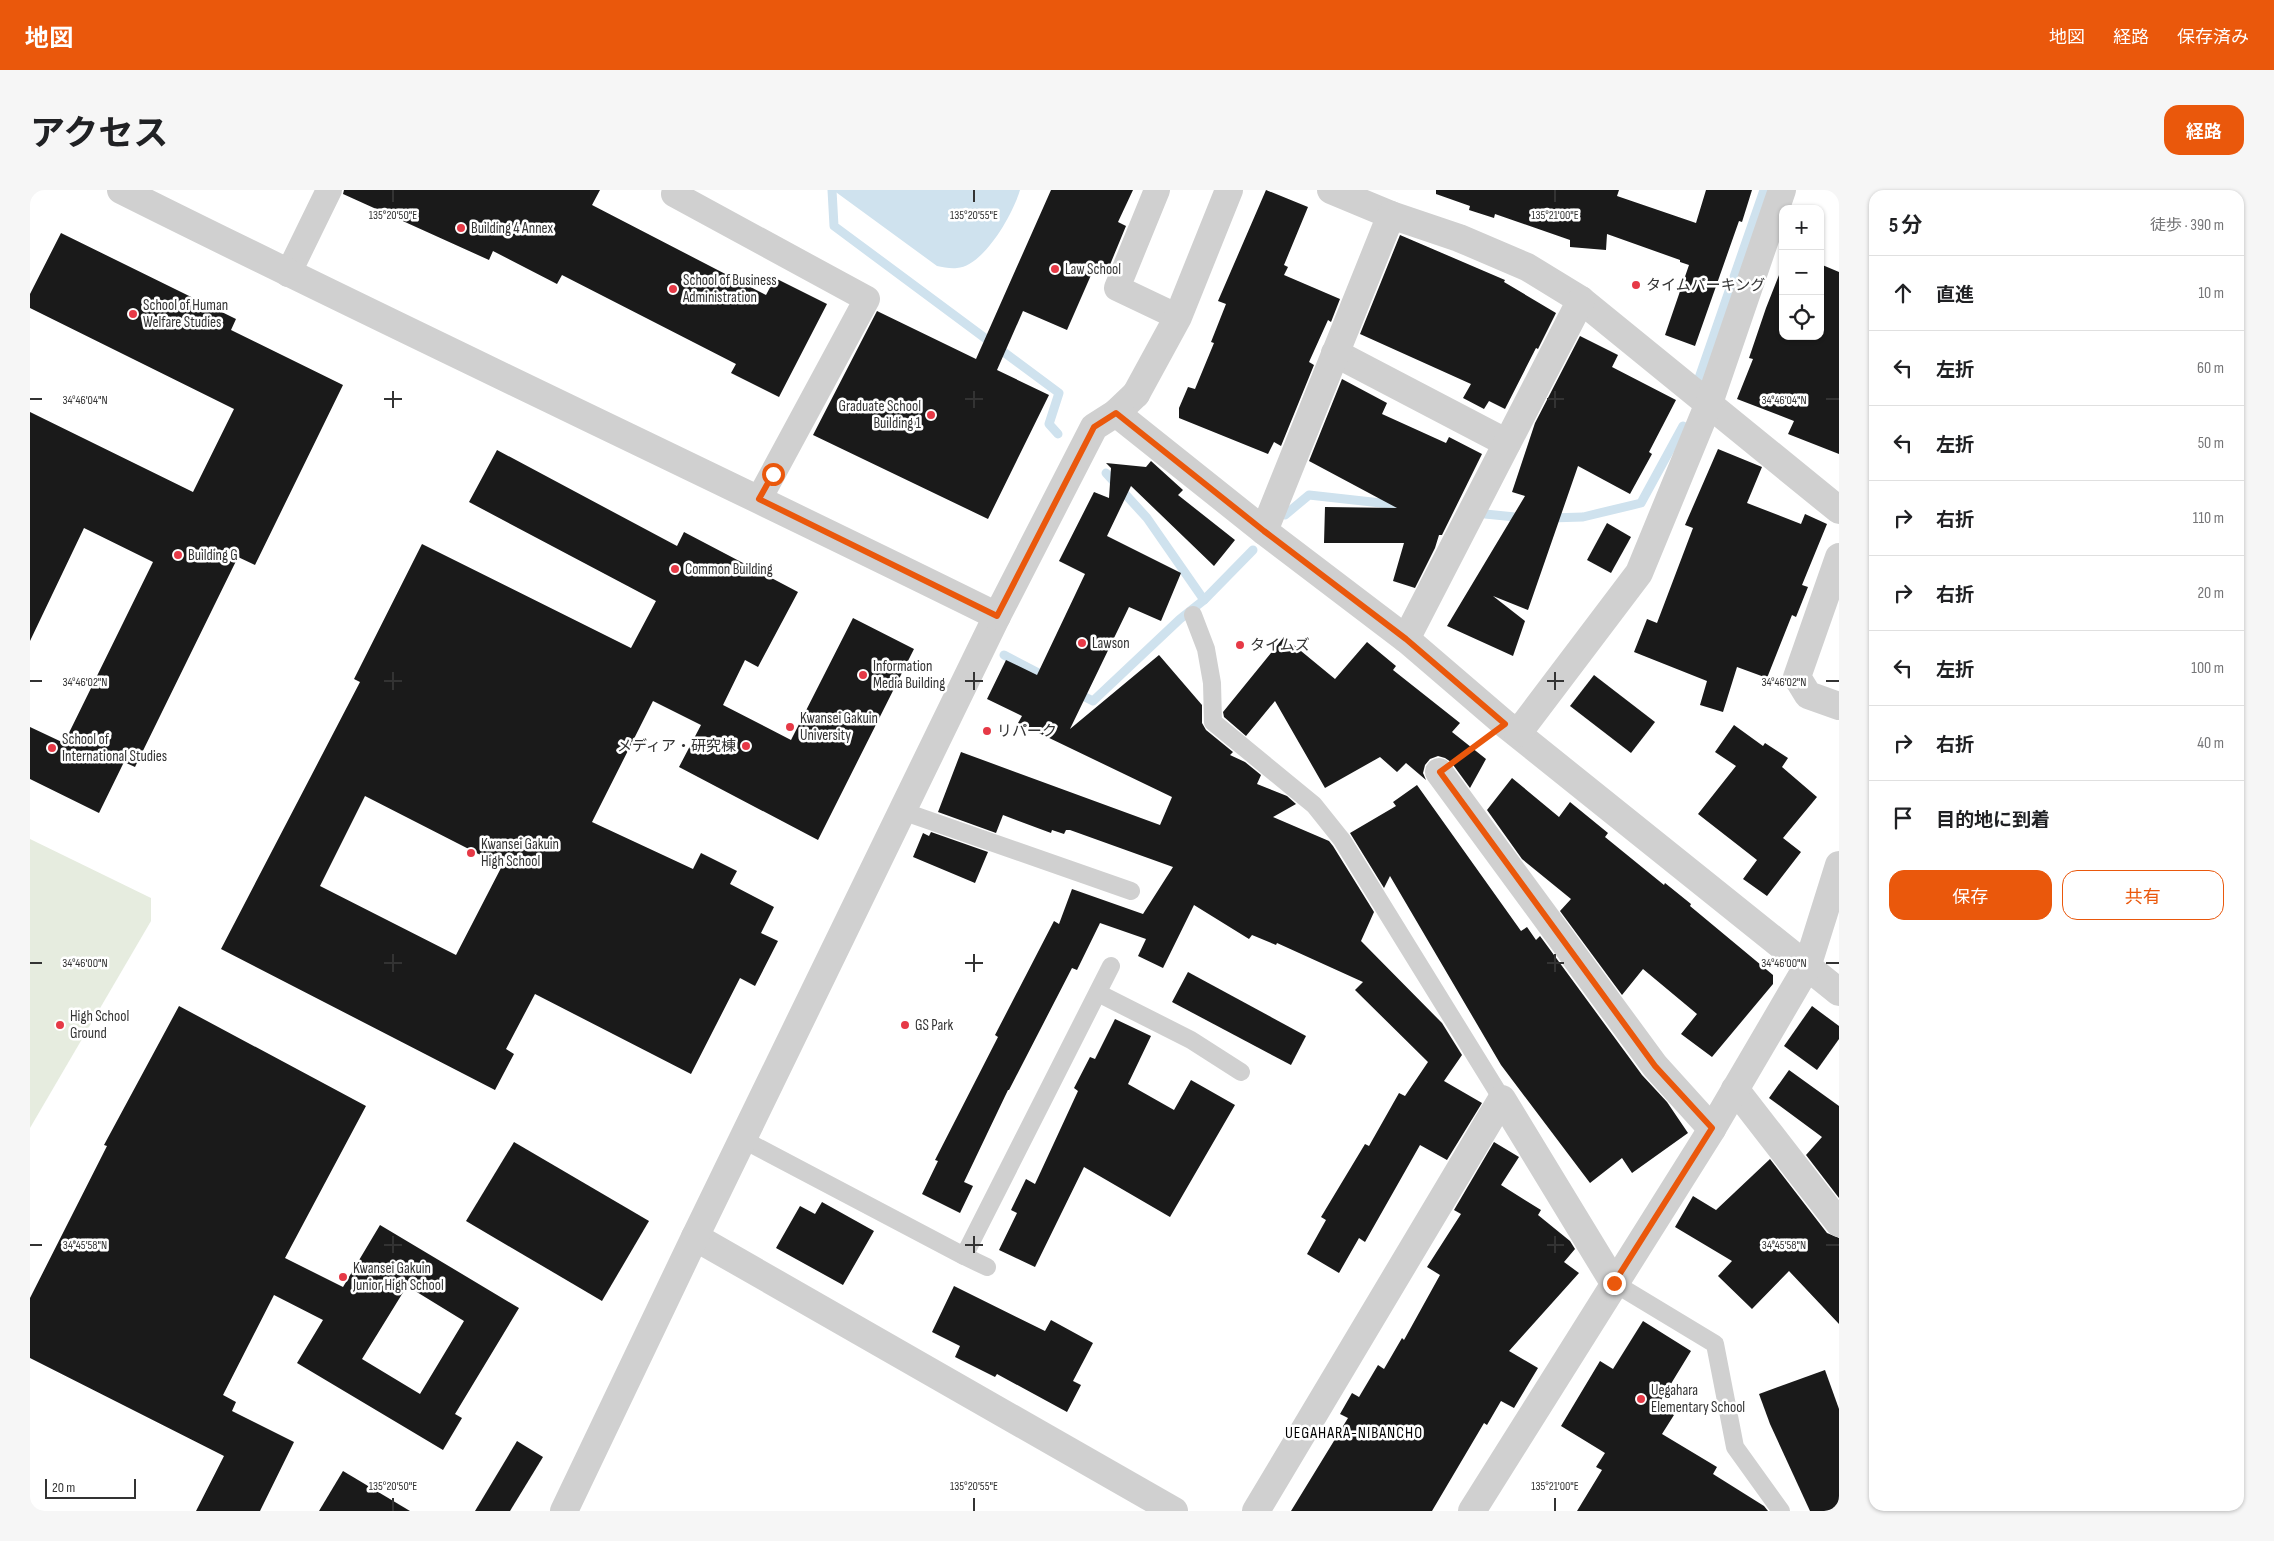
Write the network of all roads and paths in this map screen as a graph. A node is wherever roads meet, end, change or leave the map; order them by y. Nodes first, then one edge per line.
1 (121, 190) edge
2 (329, 190) edge
3 (676, 190) edge
4 (1158, 190) edge
5 (1229, 190) edge
6 (1331, 190) edge
7 (1782, 190) edge
8 (1390, 215) junction
9 (288, 274) junction
10 (1581, 300) junction
11 (1178, 317) junction
12 (1335, 353) junction
13 (1709, 403) junction
14 (1116, 413) junction
15 (1507, 443) junction
16 (759, 499) junction
17 (1839, 510) edge
18 (1264, 531) junction
19 (1839, 557) edge
20 (1193, 615) dead end
21 (997, 616) junction
22 (1406, 639) junction
23 (1839, 706) edge
24 (1511, 728) junction
25 (1440, 772) joint
26 (902, 811) junction
27 (1839, 865) edge
28 (1131, 891) dead end
29 (1111, 966) dead end
30 (1807, 967) junction
31 (1839, 992) edge
32 (1098, 993) junction
33 (1241, 1072) dead end
34 (1735, 1089) junction
35 (1502, 1099) junction
36 (1712, 1128) junction
37 (742, 1139) junction
38 (1839, 1223) edge
39 (694, 1236) junction
40 (964, 1256) junction
41 (987, 1268) dead end
42 (1614, 1283) junction
43 (564, 1511) edge
44 (1174, 1511) edge
45 (1256, 1511) edge
46 (1472, 1511) edge
47 (1781, 1511) edge

1 - 9 street
2 - 9 street
3 - 16 street
4 - 11 street
5 - 11 street
6 - 8 street
7 - 13 street
8 - 10 street
8 - 12 street
9 - 16 street
10 - 13 street
10 - 15 street
11 - 14 street
12 - 15 street
12 - 18 street
13 - 17 street
13 - 24 street
14 - 18 street
14 - 21 street
15 - 22 street
16 - 21 street
18 - 22 street
19 - 23 street
20 - 35 lane
21 - 26 street
22 - 24 street
24 - 25 path
24 - 30 street
25 - 36 street
26 - 28 lane
26 - 37 street
27 - 30 street
29 - 32 lane
30 - 31 street
30 - 34 street
32 - 33 lane
32 - 40 lane
34 - 36 street
34 - 38 street
35 - 42 street
35 - 45 street
36 - 42 street
37 - 39 street
37 - 40 lane
39 - 43 street
39 - 44 street
40 - 41 lane
42 - 46 street
42 - 47 lane

